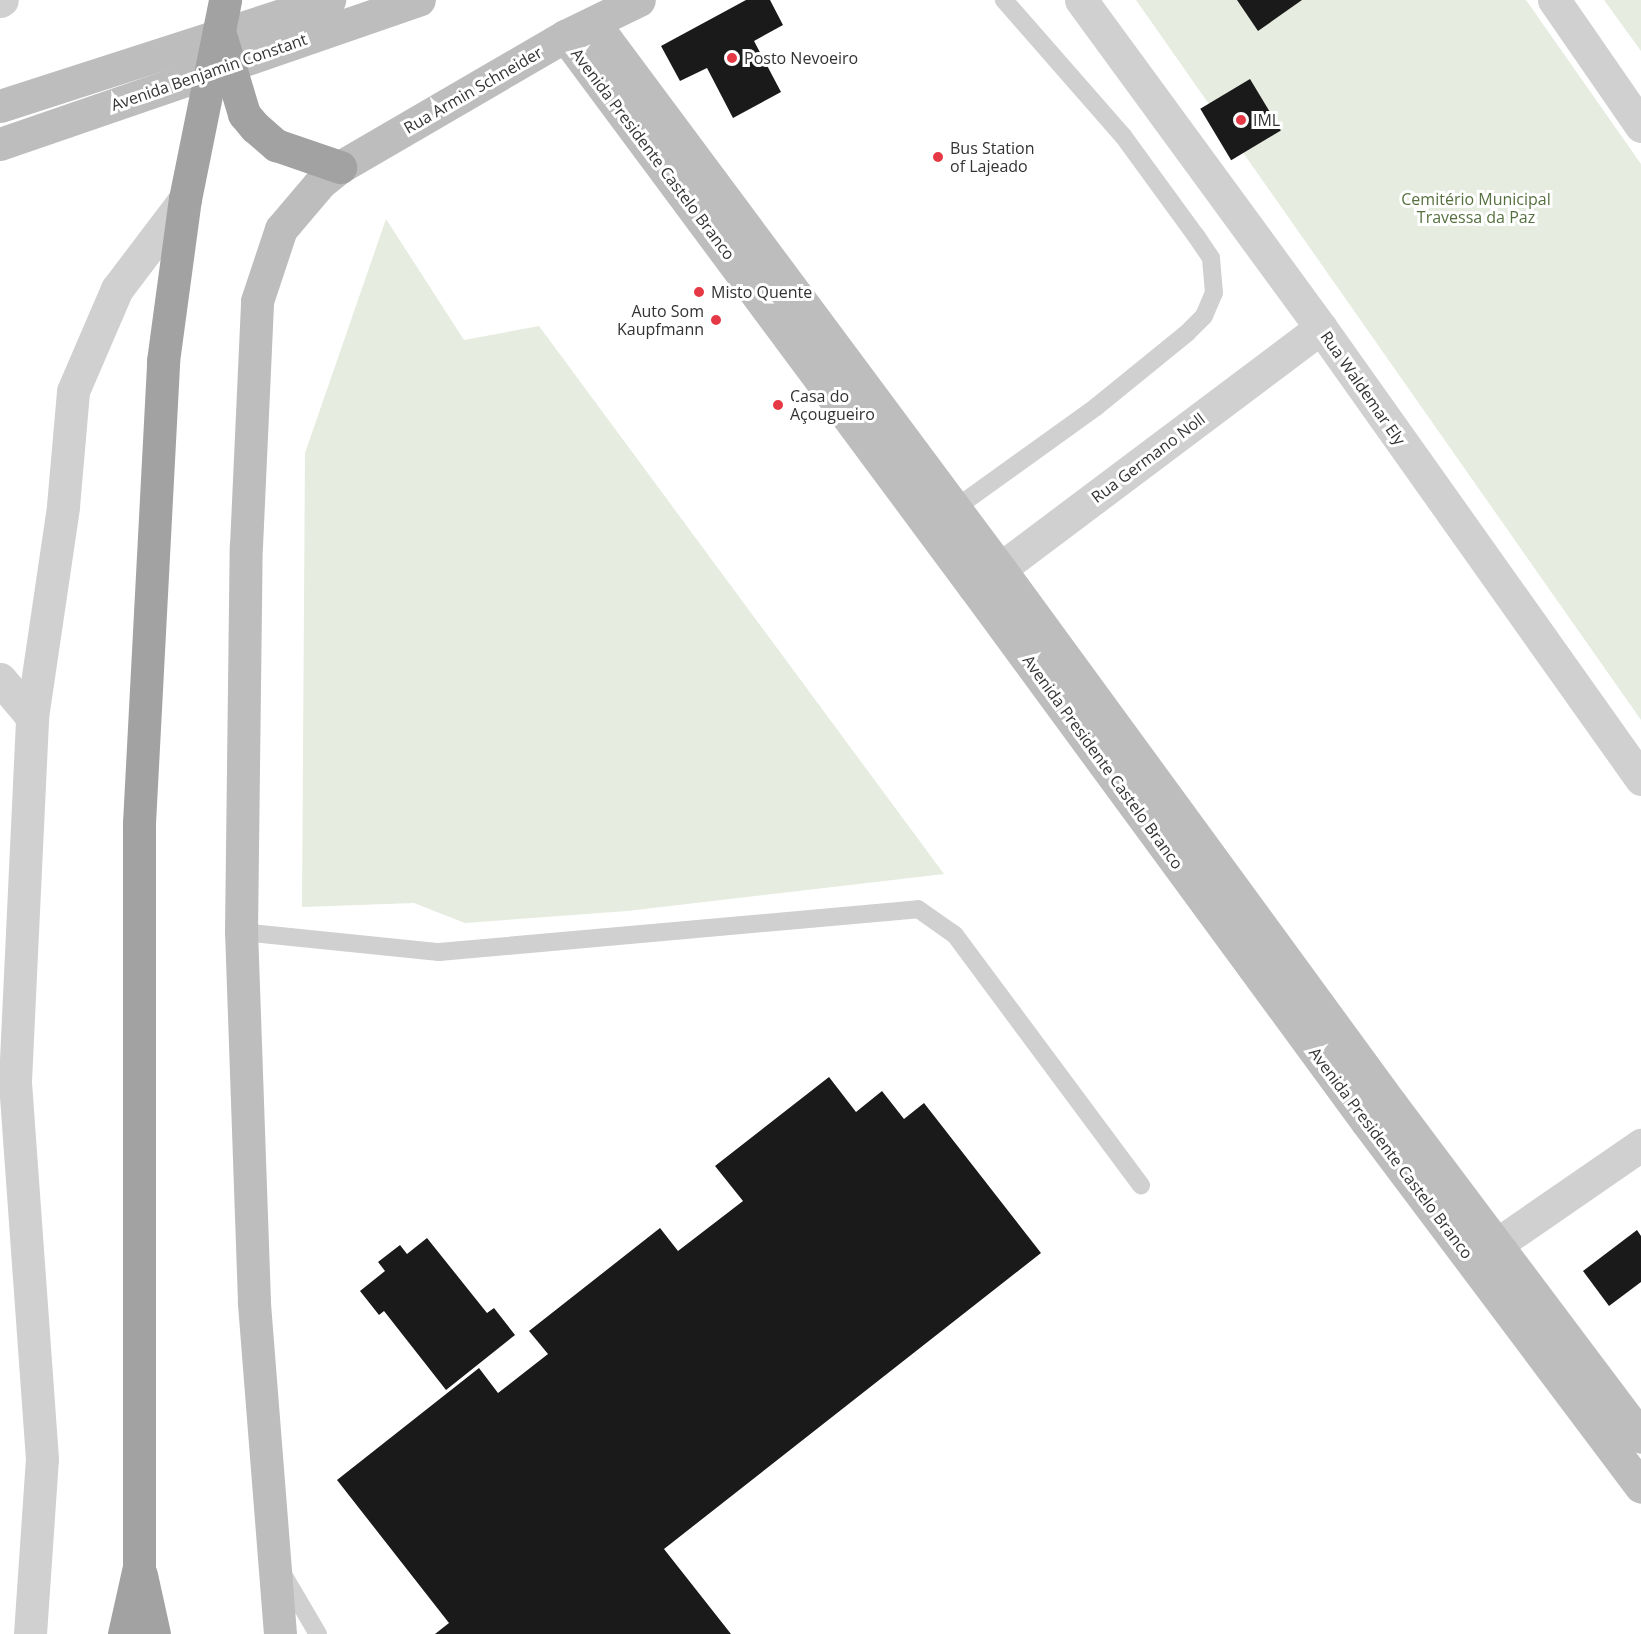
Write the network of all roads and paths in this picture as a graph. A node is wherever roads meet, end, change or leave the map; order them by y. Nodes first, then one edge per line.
1 (419, 0) edge
2 (639, 0) edge
3 (1004, 0) edge
4 (1081, 0) edge
5 (1554, 0) edge
6 (320, 3) edge
7 (222, 14) edge
8 (594, 23) junction
9 (565, 36) junction
10 (0, 106) edge
11 (1641, 126) edge
12 (0, 144) edge
13 (340, 167) junction
14 (185, 199) junction
15 (1321, 327) junction
16 (943, 518) junction
17 (988, 578) junction
18 (0, 679) edge
19 (32, 717) junction
20 (1641, 779) edge
21 (241, 932) junction
22 (1641, 1145) edge
23 (1142, 1185) dead end
24 (1485, 1252) junction
25 (1641, 1437) edge
26 (1641, 1487) edge
27 (274, 1559) junction
28 (139, 1567) junction
29 (30, 1634) edge
30 (124, 1634) edge
31 (154, 1634) edge
32 (280, 1634) edge
33 (318, 1634) edge

1 - 12 main road, Avenida Benjamin Constant
2 - 8 main road, Rua Armin Schneider
3 - 16 lane
4 - 15 street, Rua Waldemar Ely
5 - 11 street
6 - 10 main road, Avenida Benjamin Constant
7 - 13 highway
7 - 14 highway
8 - 9 main road, Rua Armin Schneider
8 - 16 main road, Avenida Presidente Castelo Branco
9 - 13 main road, Rua Armin Schneider
9 - 16 main road, Avenida Presidente Castelo Branco
13 - 21 main road, Rua Armin Schneider
14 - 19 street
14 - 28 highway
15 - 17 street, Rua Germano Noll
15 - 20 street, Rua Waldemar Ely
16 - 17 main road, Avenida Presidente Castelo Branco
17 - 24 main road, Avenida Presidente Castelo Branco
18 - 19 street
19 - 29 street
21 - 23 lane
21 - 27 main road, Rua Armin Schneider
22 - 24 street
24 - 25 main road, Avenida Presidente Castelo Branco
24 - 26 main road, Avenida Presidente Castelo Branco
27 - 32 main road, Rua Armin Schneider
27 - 33 lane
28 - 30 highway
28 - 31 highway

